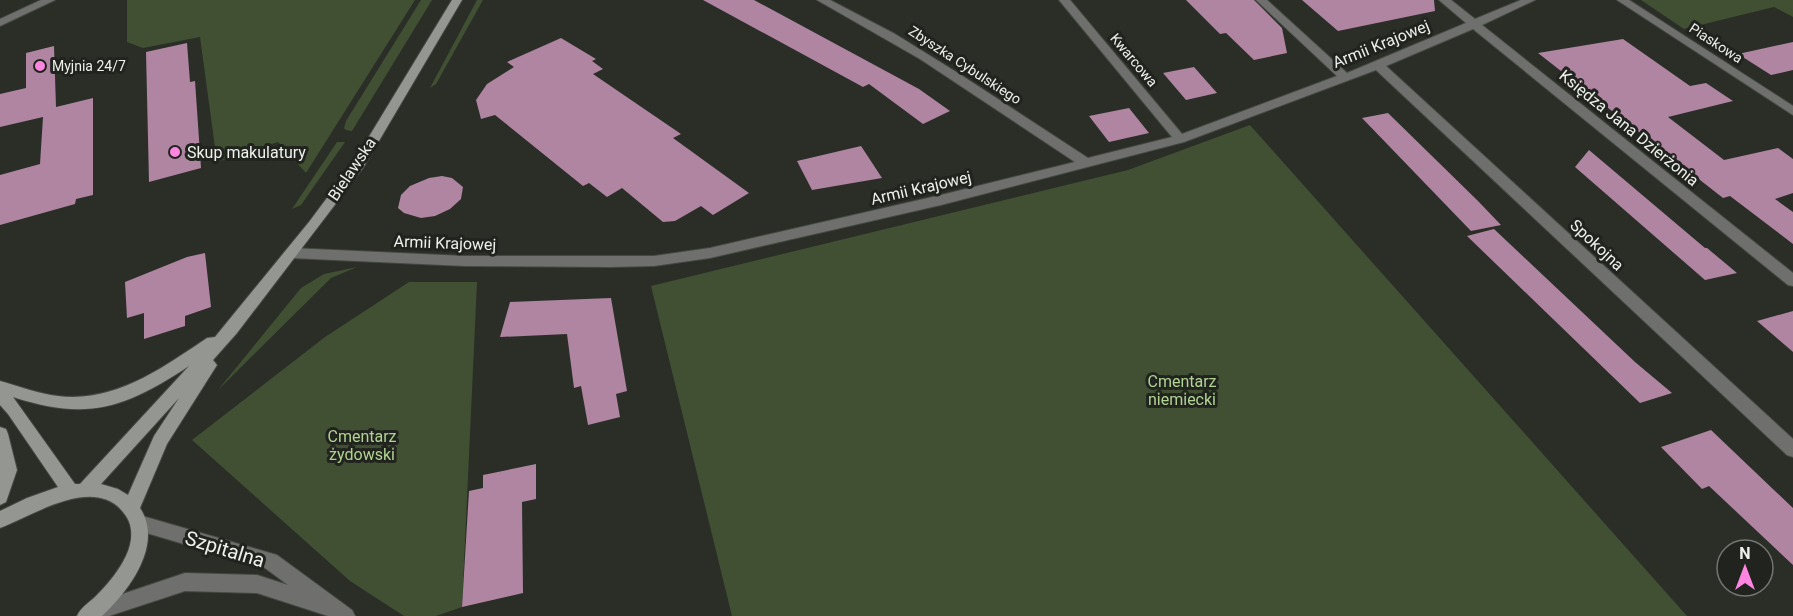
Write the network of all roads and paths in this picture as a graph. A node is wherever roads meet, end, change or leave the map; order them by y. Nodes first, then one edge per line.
1 (50, 0) edge
2 (457, 0) edge
3 (822, 0) edge
4 (1064, 0) edge
5 (1261, 0) edge
6 (1444, 0) edge
7 (1530, 0) edge
8 (1622, 0) edge
9 (0, 23) edge
10 (1475, 23) junction
11 (1378, 64) junction
12 (1345, 77) junction
13 (1793, 111) edge
14 (1180, 139) junction
15 (1087, 164) junction
16 (291, 253) junction
17 (1793, 281) edge
18 (232, 329) junction
19 (0, 387) edge
20 (0, 395) edge
21 (0, 434) edge
22 (1793, 450) edge
23 (78, 491) junction
24 (0, 497) edge
25 (135, 515) junction
26 (0, 520) edge
27 (339, 612) edge
28 (89, 615) edge

1 - 9 street
2 - 16 main road, Bielawska
3 - 15 street, Zbyszka Cybulskiego
4 - 14 street, Kwarcowa
5 - 12 street
6 - 10 street, Księdza Jana Dzierżonia
7 - 10 street, Armii Krajowej
8 - 13 street, Piaskowa
10 - 11 street, Armii Krajowej
10 - 17 street, Księdza Jana Dzierżonia
11 - 12 street, Armii Krajowej
11 - 22 street, Spokojna
12 - 14 street, Armii Krajowej
14 - 15 street, Armii Krajowej
15 - 16 street, Armii Krajowej
16 - 18 main road, Bielawska
18 - 19 main road
18 - 23 main road, Bielawska
18 - 25 main road, Bielawska
20 - 23 main road
21 - 24 main road
23 - 25 main road
23 - 26 main road
25 - 27 street, Szpitalna
25 - 28 main road, Bielawska
27 - 28 street, Szpitalna

